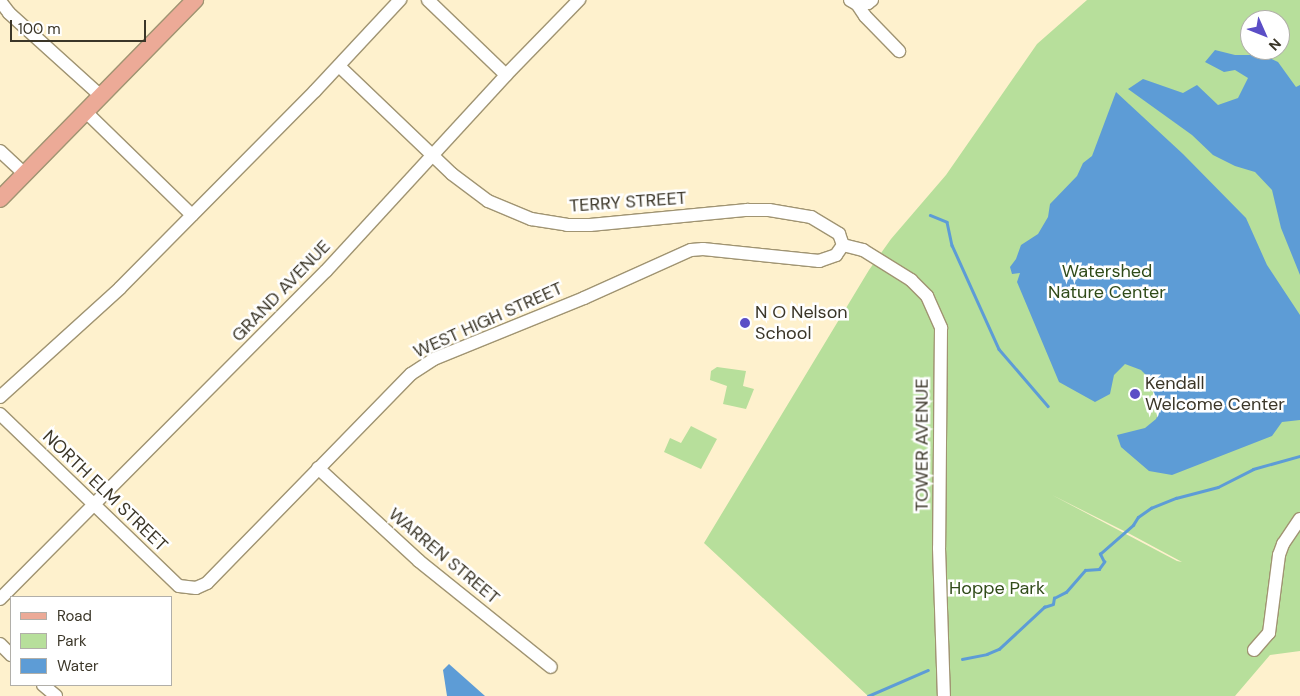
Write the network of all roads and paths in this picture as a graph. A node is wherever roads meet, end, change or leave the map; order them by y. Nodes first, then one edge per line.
1 (195, 0) edge
2 (400, 0) edge
3 (428, 0) edge
4 (579, 0) edge
5 (872, 0) edge
6 (853, 2) edge
7 (2, 8) edge
8 (899, 51) dead end
9 (339, 66) junction
10 (506, 75) junction
11 (101, 96) junction
12 (86, 112) junction
13 (0, 151) edge
14 (432, 156) junction
15 (25, 174) junction
16 (0, 199) edge
17 (192, 215) junction
18 (843, 245) junction
19 (0, 397) edge
20 (0, 414) edge
21 (318, 468) junction
22 (94, 505) junction
23 (1300, 519) edge
24 (189, 589) joint
25 (0, 599) edge
26 (0, 644) edge
27 (1254, 650) dead end
28 (10, 654) edge
29 (551, 667) dead end
30 (45, 686) edge
31 (56, 696) edge
32 (944, 696) edge

1 - 11 main road
2 - 9 street
3 - 10 street
4 - 10 street, GRAND AVENUE
5 - 6 street
6 - 8 street
7 - 11 street
9 - 14 street, TERRY STREET
9 - 17 street
10 - 14 street, GRAND AVENUE
11 - 12 main road
12 - 15 main road
12 - 17 street
13 - 15 street
14 - 18 street, TERRY STREET
14 - 22 street, GRAND AVENUE
15 - 16 main road
17 - 19 street
18 - 21 street, WEST HIGH STREET
18 - 32 street, TOWER AVENUE
20 - 22 street, NORTH ELM STREET
21 - 24 street, WEST HIGH STREET
21 - 29 street, WARREN STREET
22 - 24 street, NORTH ELM STREET
22 - 25 street, GRAND AVENUE
23 - 27 street
26 - 28 street
30 - 31 street

